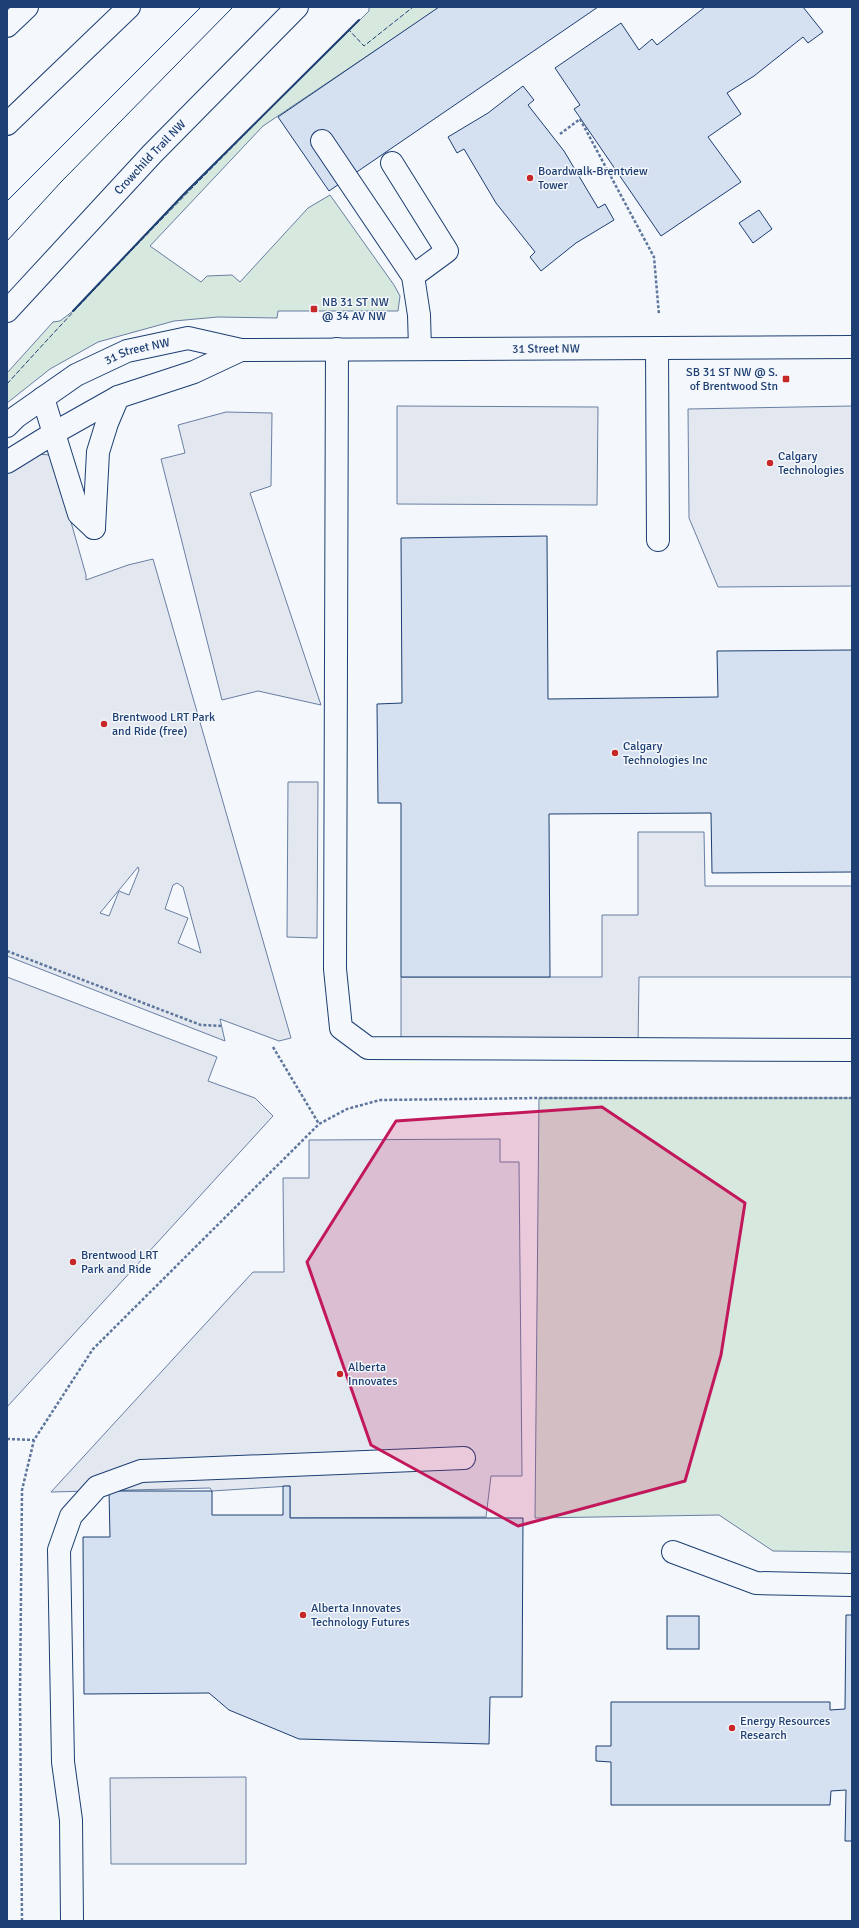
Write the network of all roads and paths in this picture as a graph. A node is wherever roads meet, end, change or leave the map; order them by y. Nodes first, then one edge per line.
1 (27, 7) edge
2 (129, 7) edge
3 (297, 7) edge
4 (7, 26) edge
5 (7, 124) edge
6 (560, 134) dead end
7 (322, 141) dead end
8 (392, 163) dead end
9 (413, 276) junction
10 (7, 311) edge
11 (659, 315) dead end
12 (852, 347) edge
13 (657, 348) junction
14 (337, 349) junction
15 (420, 349) junction
16 (241, 350) junction
17 (43, 398) junction
18 (118, 398) junction
19 (7, 426) edge
20 (54, 433) junction
21 (7, 462) edge
22 (658, 540) dead end
23 (7, 951) edge
24 (222, 1026) dead end
25 (273, 1047) dead end
26 (852, 1050) edge
27 (852, 1098) edge
28 (319, 1124) junction
29 (7, 1439) edge
30 (34, 1440) junction
31 (464, 1458) dead end
32 (673, 1552) dead end
33 (852, 1585) edge
34 (22, 1921) edge
35 (72, 1921) edge

1 - 4 main road
2 - 5 main road
3 - 10 main road, Crowchild Trail NW
6 - 11 path
7 - 9 main road
8 - 9 main road
9 - 15 main road
12 - 13 main road, 31 Street NW
13 - 15 main road, 31 Street NW
13 - 22 main road
14 - 15 main road, 31 Street NW
14 - 16 main road, 31 Street NW
14 - 26 main road
16 - 17 main road, 31 Street NW
16 - 18 main road, 31 Street NW
17 - 19 main road, 31 Street NW
17 - 20 main road
18 - 20 main road, 31 Street NW
18 - 20 main road
20 - 21 main road, 31 Street NW
23 - 24 path
25 - 28 path
27 - 28 path
28 - 30 path
29 - 30 path
30 - 34 path
31 - 35 main road
32 - 33 main road

